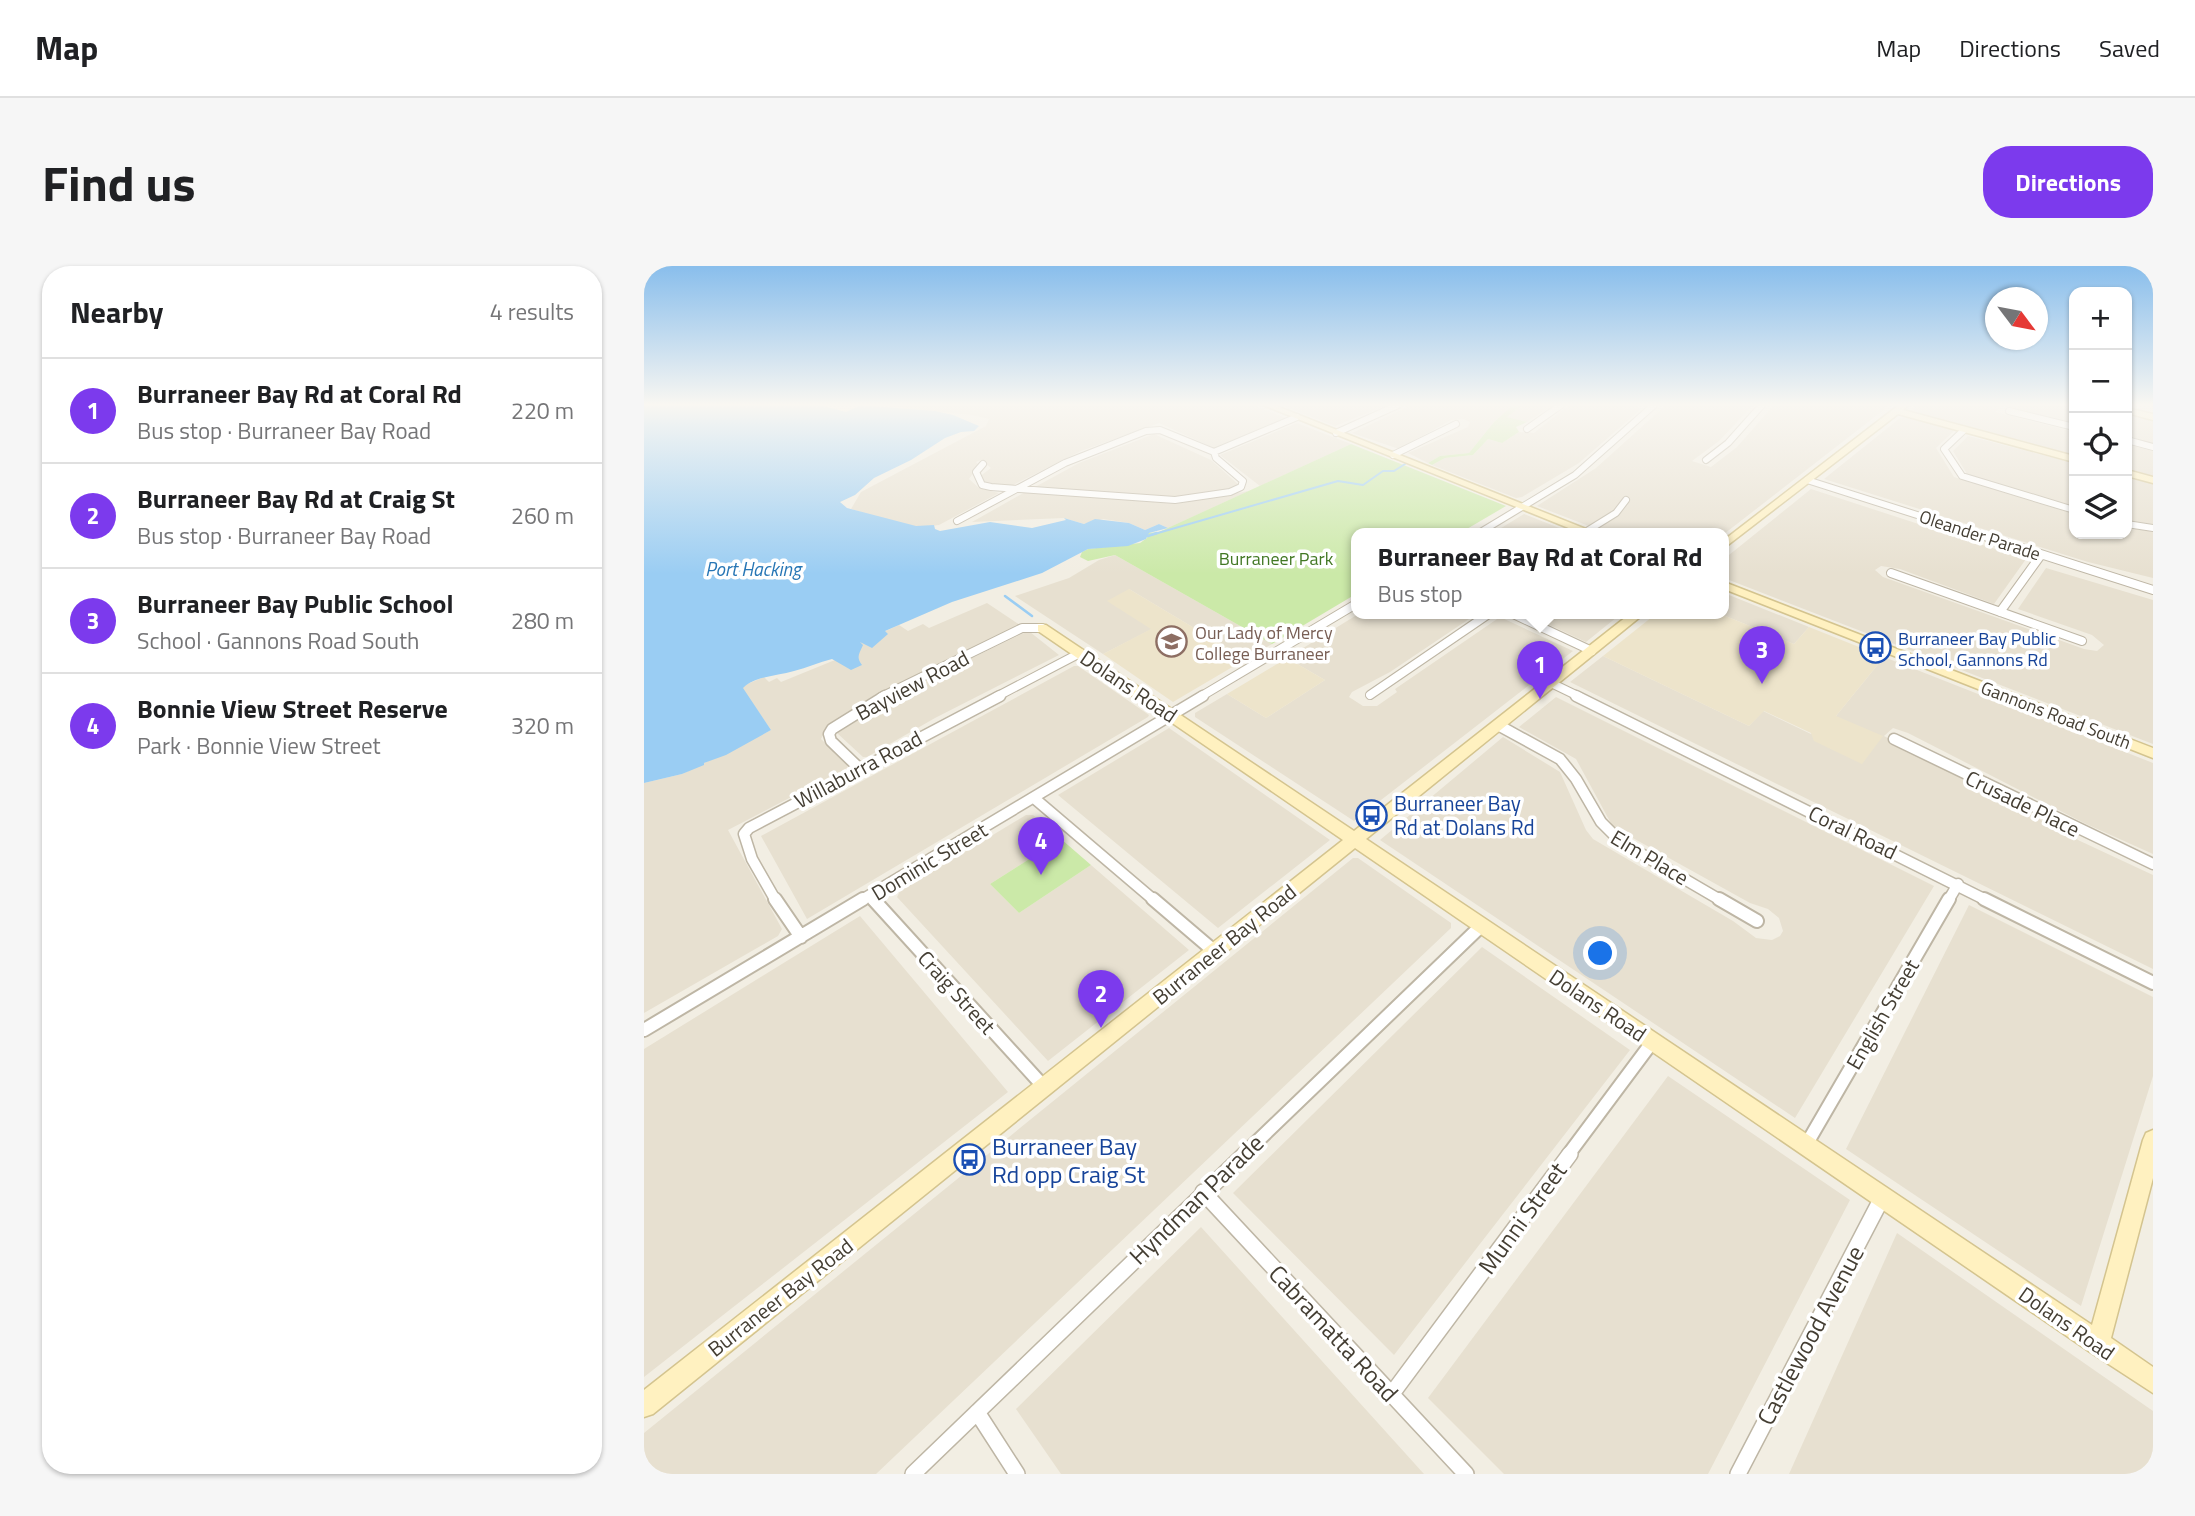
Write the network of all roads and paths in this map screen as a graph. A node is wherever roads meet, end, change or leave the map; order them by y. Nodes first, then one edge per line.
1 (1070, 461) edge
2 (1220, 461) edge
3 (1409, 461) edge
4 (1592, 461) edge
5 (1831, 461) edge
6 (1952, 461) edge
7 (983, 464) dead end
8 (2132, 474) edge
9 (1807, 480) junction
10 (2153, 480) edge
11 (1020, 488) junction
12 (1626, 500) dead end
13 (1524, 506) junction
14 (2069, 508) edge
15 (957, 521) dead end
16 (2132, 525) edge
17 (1487, 528) edge
18 (1579, 528) edge
19 (1595, 528) edge
20 (2153, 528) edge
21 (1729, 541) edge
22 (2041, 555) junction
23 (1891, 573) dead end
24 (1729, 587) edge
25 (2153, 590) edge
26 (1351, 607) edge
27 (2000, 611) junction
28 (1481, 619) edge
29 (1524, 619) edge
30 (1632, 619) edge
31 (1042, 628) joint
32 (2082, 641) dead end
33 (1592, 651) junction
34 (1080, 653) junction
35 (1551, 683) junction
36 (1370, 695) dead end
37 (1172, 715) junction
38 (1498, 725) junction
39 (1894, 739) dead end
40 (2153, 753) edge
41 (859, 768) junction
42 (1034, 798) junction
43 (1354, 839) junction
44 (2153, 864) edge
45 (1958, 884) junction
46 (870, 896) junction
47 (1757, 920) dead end
48 (1481, 926) junction
49 (801, 937) junction
50 (1214, 951) junction
51 (2153, 983) edge
52 (644, 1030) edge
53 (1653, 1041) junction
54 (1044, 1087) junction
55 (2153, 1140) edge
56 (1806, 1145) junction
57 (1203, 1192) junction
58 (1883, 1196) junction
59 (2098, 1344) junction
60 (2153, 1381) edge
61 (1391, 1395) junction
62 (644, 1405) edge
63 (977, 1412) junction
64 (913, 1474) edge
65 (1017, 1474) edge
66 (1466, 1474) edge
67 (1738, 1474) edge

1 - 11 street
2 - 11 street
3 - 13 street
4 - 13 street
5 - 9 street
6 - 14 street
7 - 11 street
8 - 10 street
9 - 21 street
9 - 22 street, Oleander Parade
11 - 15 street
12 - 19 street
13 - 17 street
13 - 18 street
16 - 20 street
22 - 25 street, Oleander Parade
22 - 27 street
23 - 27 street
24 - 40 street, Gannons Road South
26 - 37 street, Dominic Street
27 - 32 street
28 - 36 street
29 - 33 street
30 - 33 street, Burraneer Bay Road
31 - 34 street, Dolans Road
31 - 41 street, Bayview Road
33 - 35 street, Burraneer Bay Road
34 - 37 street, Dolans Road
34 - 41 street, Willaburra Road
35 - 38 street, Burraneer Bay Road
35 - 45 street, Coral Road
37 - 42 street, Dominic Street
37 - 43 street, Dolans Road
38 - 43 street, Burraneer Bay Road
38 - 47 street, Elm Place
39 - 44 street, Crusade Place
41 - 49 street, Willaburra Road
42 - 46 street, Dominic Street
42 - 50 street
43 - 48 street, Dolans Road
43 - 50 street, Burraneer Bay Road
45 - 51 street, Coral Road
45 - 56 street, English Street
46 - 49 street, Dominic Street
46 - 54 street, Craig Street
48 - 53 street, Dolans Road
48 - 57 street, Hyndman Parade
49 - 52 street, Dominic Street
50 - 54 street, Burraneer Bay Road
53 - 56 street, Dolans Road
53 - 61 street, Munni Street
54 - 62 street, Burraneer Bay Road
55 - 59 street
56 - 58 street, Dolans Road
57 - 61 street, Cabramatta Road
57 - 63 street, Hyndman Parade
58 - 59 street, Dolans Road
58 - 67 street, Castlewood Avenue
59 - 60 street, Dolans Road
61 - 66 street, Cabramatta Road
63 - 64 street, Hyndman Parade
63 - 65 street

